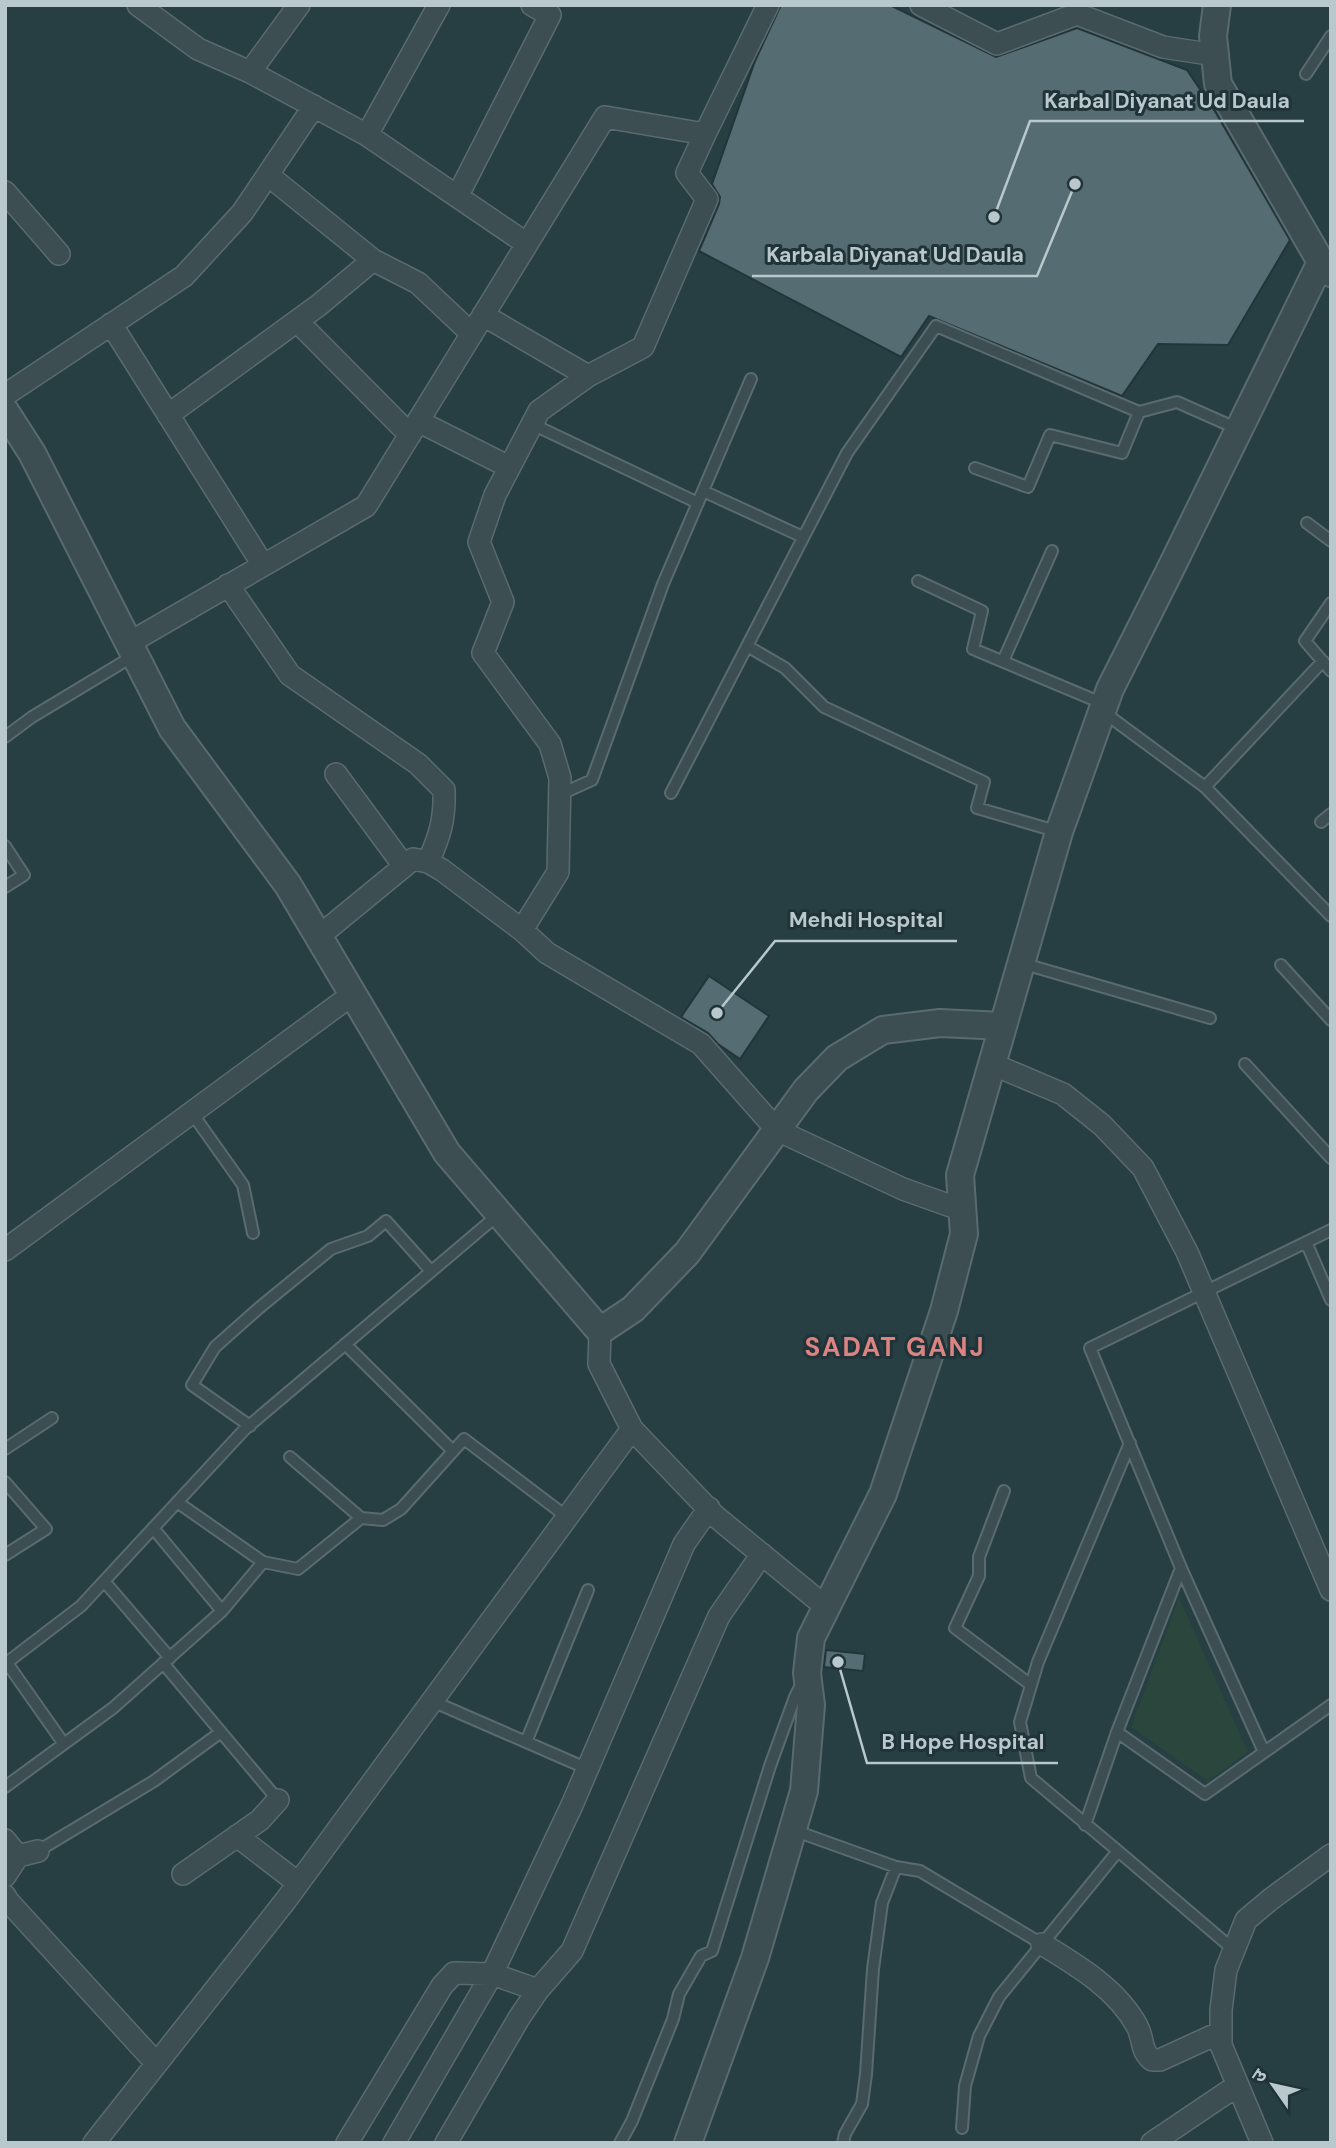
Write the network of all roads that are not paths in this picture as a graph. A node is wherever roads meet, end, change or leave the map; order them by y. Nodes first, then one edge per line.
1 (138, 5) edge
2 (299, 5) edge
3 (439, 5) edge
4 (532, 5) edge
5 (768, 5) edge
6 (921, 5) edge
7 (1217, 5) edge
8 (1331, 36) edge
9 (1215, 55) junction
10 (250, 72) junction
11 (1306, 74) dead end
12 (314, 106) junction
13 (705, 134) junction
14 (367, 135) junction
15 (268, 175) junction
16 (5, 192) edge
17 (458, 195) junction
18 (527, 244) junction
19 (59, 254) dead end
20 (373, 260) junction
21 (1326, 267) edge
22 (483, 315) junction
23 (297, 321) junction
24 (111, 324) junction
25 (472, 334) junction
26 (588, 376) junction
27 (751, 379) dead end
28 (5, 395) edge
29 (5, 411) edge
30 (1139, 412) junction
31 (168, 415) junction
32 (532, 424) junction
33 (414, 428) junction
34 (1239, 429) junction
35 (509, 467) junction
36 (975, 468) dead end
37 (703, 491) junction
38 (698, 503) junction
39 (1307, 523) dead end
40 (803, 537) junction
41 (1331, 541) edge
42 (1052, 551) dead end
43 (263, 565) junction
44 (918, 581) dead end
45 (228, 585) junction
46 (1331, 603) edge
47 (747, 646) junction
48 (132, 649) junction
49 (1003, 661) junction
50 (1323, 662) junction
51 (1331, 671) edge
52 (1103, 708) junction
53 (5, 737) edge
54 (336, 774) dead end
55 (1205, 787) junction
56 (671, 793) dead end
57 (559, 795) junction
58 (1059, 832) junction
59 (5, 846) edge
60 (428, 862) junction
61 (404, 866) junction
62 (5, 887) edge
63 (1331, 916) edge
64 (523, 930) junction
65 (318, 937) junction
66 (1021, 963) junction
67 (1280, 965) dead end
68 (353, 994) junction
69 (1210, 1018) dead end
70 (1331, 1020) edge
71 (1003, 1026) junction
72 (992, 1064) junction
73 (1245, 1064) dead end
74 (192, 1113) junction
75 (777, 1130) junction
76 (1331, 1158) edge
77 (962, 1210) junction
78 (499, 1214) junction
79 (1331, 1230) edge
80 (253, 1233) dead end
81 (1306, 1242) junction
82 (5, 1250) edge
83 (431, 1271) junction
84 (1205, 1293) junction
85 (1331, 1300) edge
86 (600, 1331) junction
87 (345, 1344) junction
88 (52, 1418) dead end
89 (250, 1426) junction
90 (632, 1429) junction
91 (1130, 1443) junction
92 (5, 1450) edge
93 (453, 1451) junction
94 (290, 1457) dead end
95 (5, 1482) edge
96 (1004, 1491) dead end
97 (177, 1502) junction
98 (709, 1508) junction
99 (567, 1517) junction
100 (361, 1518) junction
101 (153, 1528) junction
102 (762, 1554) junction
103 (5, 1555) edge
104 (263, 1562) junction
105 (1181, 1568) junction
106 (104, 1581) junction
107 (589, 1590) dead end
108 (1331, 1590) edge
109 (826, 1607) junction
110 (222, 1611) junction
111 (167, 1661) junction
112 (6, 1663) edge
113 (807, 1672) junction
114 (1031, 1685) junction
115 (432, 1701) junction
116 (1331, 1705) edge
117 (221, 1732) junction
118 (1117, 1732) junction
119 (526, 1741) junction
120 (64, 1744) junction
121 (1264, 1752) junction
122 (588, 1769) junction
123 (5, 1787) edge
124 (278, 1800) joint
125 (1085, 1825) junction
126 (793, 1830) junction
127 (237, 1836) junction
128 (20, 1849) edge
129 (1118, 1851) junction
130 (1331, 1855) edge
131 (896, 1867) junction
132 (183, 1874) dead end
133 (5, 1876) edge
134 (298, 1883) junction
135 (5, 1896) edge
136 (1042, 1944) junction
137 (1234, 1950) junction
138 (492, 1974) junction
139 (538, 1990) junction
140 (1221, 2032) junction
141 (156, 2063) junction
142 (1238, 2085) junction
143 (962, 2128) dead end
144 (94, 2143) edge
145 (347, 2143) edge
146 (394, 2143) edge
147 (446, 2143) edge
148 (620, 2143) edge
149 (688, 2143) edge
150 (843, 2143) edge
151 (1152, 2143) edge
152 (1262, 2143) edge

1 - 10 street
2 - 10 street
3 - 14 street
4 - 17 street
5 - 13 street
6 - 9 street
7 - 9 street
8 - 11 lane
9 - 21 street
10 - 12 street
12 - 14 street
12 - 15 street
13 - 18 street
13 - 26 street
14 - 17 street
15 - 20 street
15 - 24 street
16 - 19 street
17 - 18 street
18 - 22 street
20 - 23 street
20 - 25 street
21 - 34 street
22 - 25 street
22 - 26 street
23 - 31 street
23 - 33 street
24 - 28 street
24 - 31 street
25 - 33 street
26 - 32 street
27 - 37 lane
29 - 48 street
30 - 34 lane
30 - 36 lane
30 - 40 lane
31 - 43 street
32 - 35 street
32 - 38 lane
33 - 35 street
33 - 43 street
34 - 52 street
35 - 57 street
37 - 38 lane
37 - 40 lane
38 - 57 lane
39 - 41 lane
40 - 47 lane
42 - 49 lane
43 - 45 street
44 - 49 lane
45 - 48 street
45 - 60 street
46 - 50 lane
47 - 56 lane
47 - 58 lane
48 - 53 lane
48 - 65 street
49 - 52 lane
50 - 51 lane
50 - 55 lane
52 - 55 lane
52 - 58 street
54 - 61 street
55 - 63 lane
57 - 64 street
58 - 66 street
59 - 62 lane
60 - 61 street
60 - 64 street
61 - 65 street
64 - 75 street
65 - 68 street
66 - 69 lane
66 - 71 street
67 - 70 lane
68 - 74 street
68 - 78 street
71 - 72 street
71 - 75 street
72 - 77 street
72 - 84 street
73 - 76 lane
74 - 80 lane
74 - 82 street
75 - 77 street
75 - 86 street
77 - 109 street
78 - 83 lane
78 - 86 street
79 - 81 lane
81 - 84 lane
81 - 85 lane
83 - 87 lane
83 - 89 lane
84 - 91 lane
84 - 108 street
86 - 90 street
87 - 89 lane
87 - 93 lane
88 - 92 lane
89 - 97 lane
90 - 98 street
90 - 99 street
91 - 105 lane
91 - 114 lane
93 - 99 lane
93 - 100 lane
94 - 100 lane
95 - 103 lane
96 - 114 lane
97 - 101 lane
97 - 104 lane
98 - 102 street
98 - 122 street
99 - 115 street
100 - 104 lane
101 - 106 lane
101 - 110 lane
102 - 109 street
102 - 139 street
104 - 110 lane
105 - 118 lane
105 - 121 lane
106 - 111 lane
106 - 112 lane
107 - 119 lane
109 - 113 street
110 - 111 lane
111 - 117 lane
111 - 120 lane
112 - 120 lane
113 - 126 street
113 - 148 lane
114 - 125 lane
115 - 119 lane
115 - 134 street
116 - 121 lane
117 - 124 lane
117 - 128 lane
118 - 121 lane
118 - 125 lane
119 - 122 lane
120 - 123 lane
122 - 138 street
124 - 127 street
125 - 129 lane
126 - 131 lane
126 - 149 street
127 - 132 street
127 - 134 street
128 - 133 street
129 - 136 lane
129 - 137 lane
130 - 137 street
131 - 136 lane
131 - 150 lane
134 - 141 street
135 - 141 street
136 - 140 street
136 - 143 lane
137 - 140 street
138 - 139 street
138 - 145 street
138 - 146 street
139 - 147 street
140 - 142 street
141 - 144 street
142 - 151 street
142 - 152 street

